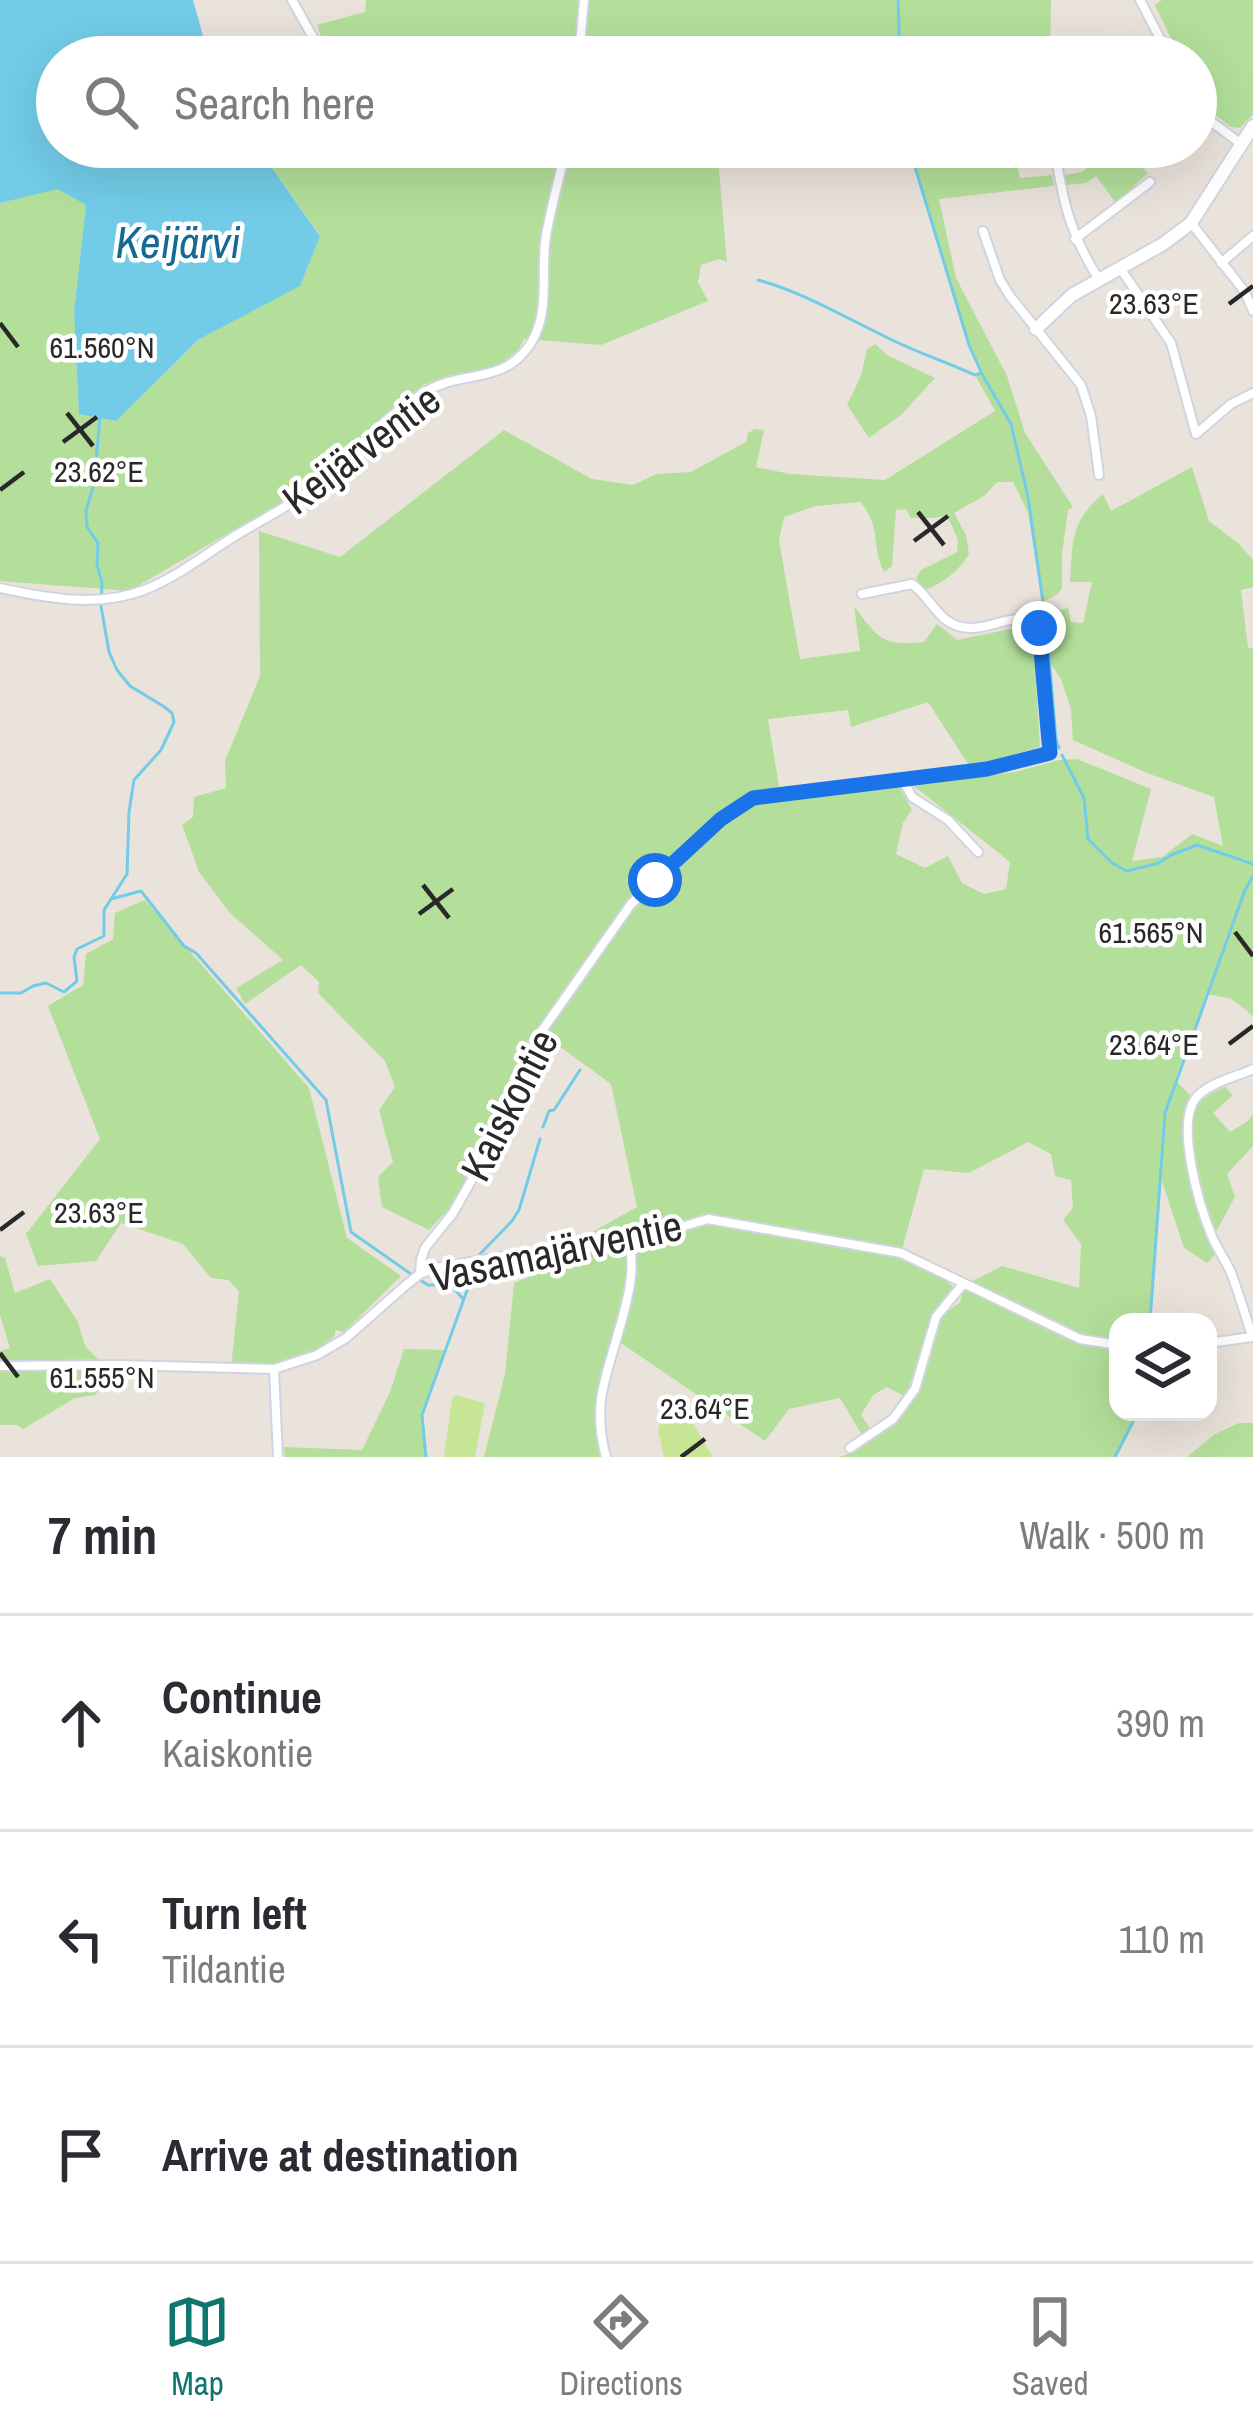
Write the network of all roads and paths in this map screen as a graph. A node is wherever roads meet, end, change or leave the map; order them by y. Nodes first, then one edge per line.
1 (292, 0) edge
2 (584, 0) edge
3 (1140, 0) edge
4 (312, 36) edge
5 (581, 36) edge
6 (1159, 36) edge
7 (1217, 126) edge
8 (1253, 126) edge
9 (1240, 142) junction
10 (561, 168) edge
11 (1057, 168) edge
12 (1150, 182) dead end
13 (1191, 223) junction
14 (983, 231) dead end
15 (1253, 236) edge
16 (1075, 239) junction
17 (1221, 263) junction
18 (1119, 267) junction
19 (1098, 278) junction
20 (1253, 310) edge
21 (1036, 328) junction
22 (1253, 393) edge
23 (1099, 475) dead end
24 (0, 588) edge
25 (862, 594) dead end
26 (903, 780) junction
27 (978, 852) dead end
28 (1253, 1069) edge
29 (627, 1243) junction
30 (420, 1274) junction
31 (963, 1284) junction
32 (1253, 1336) edge
33 (1217, 1342) edge
34 (1109, 1344) edge
35 (0, 1366) edge
36 (274, 1369) junction
37 (850, 1448) dead end
38 (278, 1457) edge
39 (606, 1457) edge

1 - 4 street
2 - 5 street
3 - 6 street
7 - 9 street
8 - 9 street
9 - 13 street
10 - 24 street, Keijärventie
11 - 16 street
12 - 16 street
13 - 17 street
13 - 18 street
14 - 21 street
15 - 17 street
16 - 19 street
17 - 20 street
18 - 19 street
18 - 22 street
19 - 21 street
21 - 23 street
25 - 26 street, Kaiskontie
26 - 27 street
26 - 30 street, Kaiskontie
28 - 32 street
29 - 30 street, Vasamajärventie
29 - 31 street, Vasamajärventie
29 - 39 street
30 - 36 street, Vasamajärventie
31 - 34 street, Vasamajärventie
31 - 37 street
32 - 33 street
35 - 36 street, Vasamajärventie
36 - 38 street

